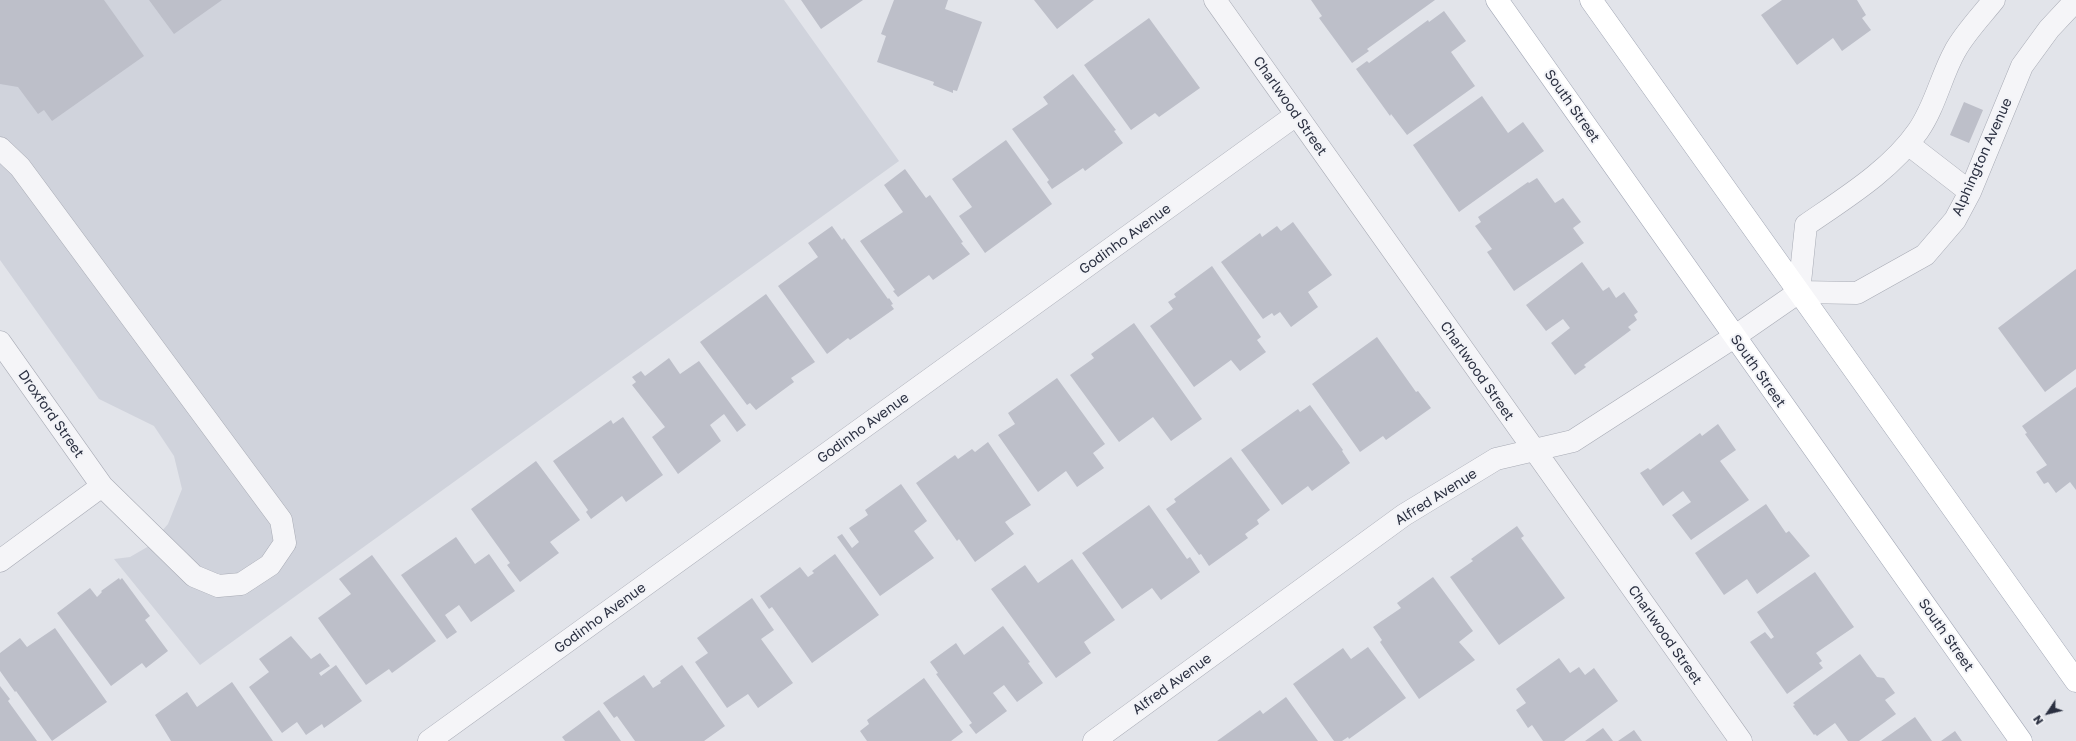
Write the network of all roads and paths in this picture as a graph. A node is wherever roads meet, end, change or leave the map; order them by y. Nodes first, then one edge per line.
1 (1215, 0) edge
2 (1497, 0) edge
3 (1591, 0) edge
4 (1994, 0) edge
5 (2076, 0) edge
6 (1296, 115) junction
7 (1908, 144) junction
8 (0, 148) edge
9 (1970, 192) junction
10 (1799, 292) junction
11 (1734, 337) junction
12 (0, 342) edge
13 (1534, 451) junction
14 (102, 486) junction
15 (0, 561) edge
16 (2076, 681) edge
17 (429, 741) edge
18 (1094, 741) edge
19 (1741, 741) edge
20 (2021, 741) edge

1 - 6 street, Charlwood Street
2 - 11 main road, South Street
3 - 10 main road
4 - 7 street
5 - 9 street, Alphington Avenue
6 - 13 street, Charlwood Street
6 - 17 street, Godinho Avenue
7 - 9 street
7 - 10 street
8 - 14 street, Droxford Street
9 - 10 street, Alphington Avenue
10 - 11 street, Alfred Avenue
10 - 16 main road
11 - 13 street, Alfred Avenue
11 - 20 main road, South Street
12 - 14 street, Droxford Street
13 - 18 street, Alfred Avenue
13 - 19 street, Charlwood Street
14 - 15 street

